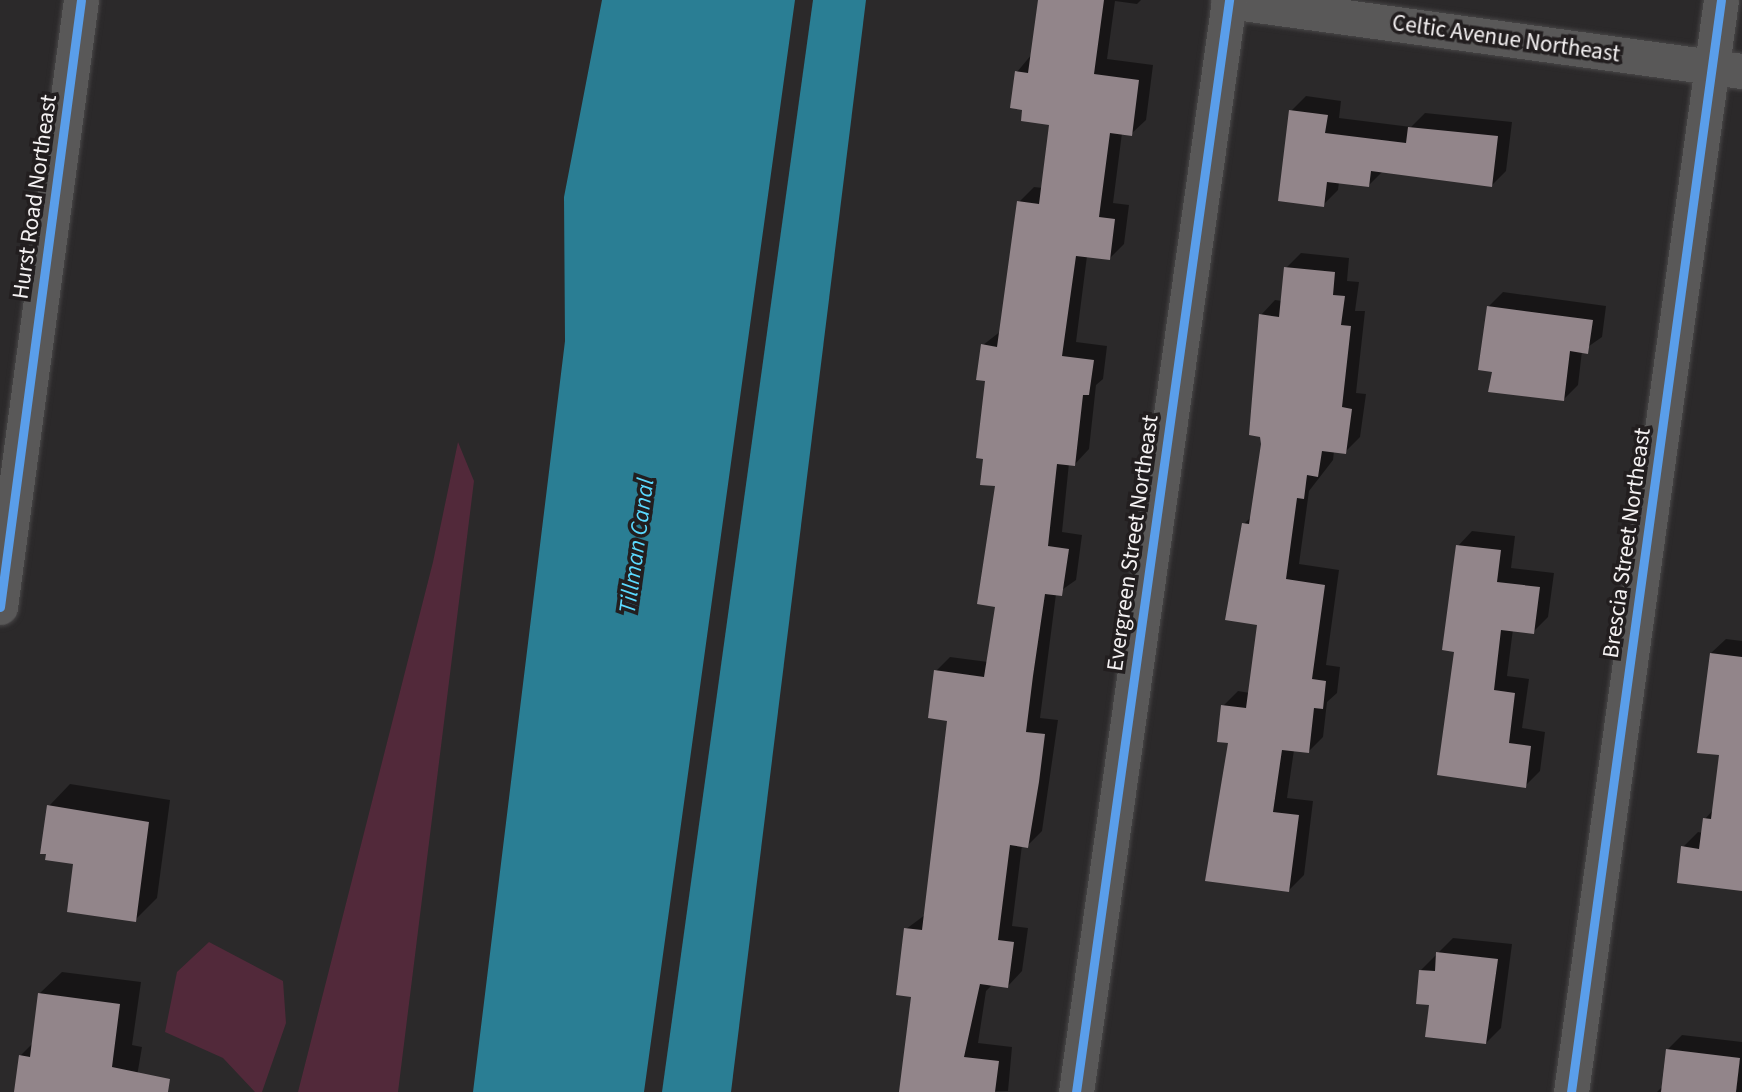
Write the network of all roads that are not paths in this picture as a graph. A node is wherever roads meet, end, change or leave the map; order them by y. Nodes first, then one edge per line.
1 (81, 0) edge
2 (1228, 0) edge
3 (1721, 0) edge
4 (1727, 69) edge
5 (3, 565) edge
6 (0, 607) edge
7 (1076, 1092) edge
8 (1571, 1092) edge

1 - 5 street, Hurst Road Northeast
2 - 4 street, Celtic Avenue Northeast
2 - 7 street, Evergreen Street Northeast
3 - 4 street, Brescia Street Northeast
4 - 8 street, Brescia Street Northeast
5 - 6 street, Hurst Road Northeast

